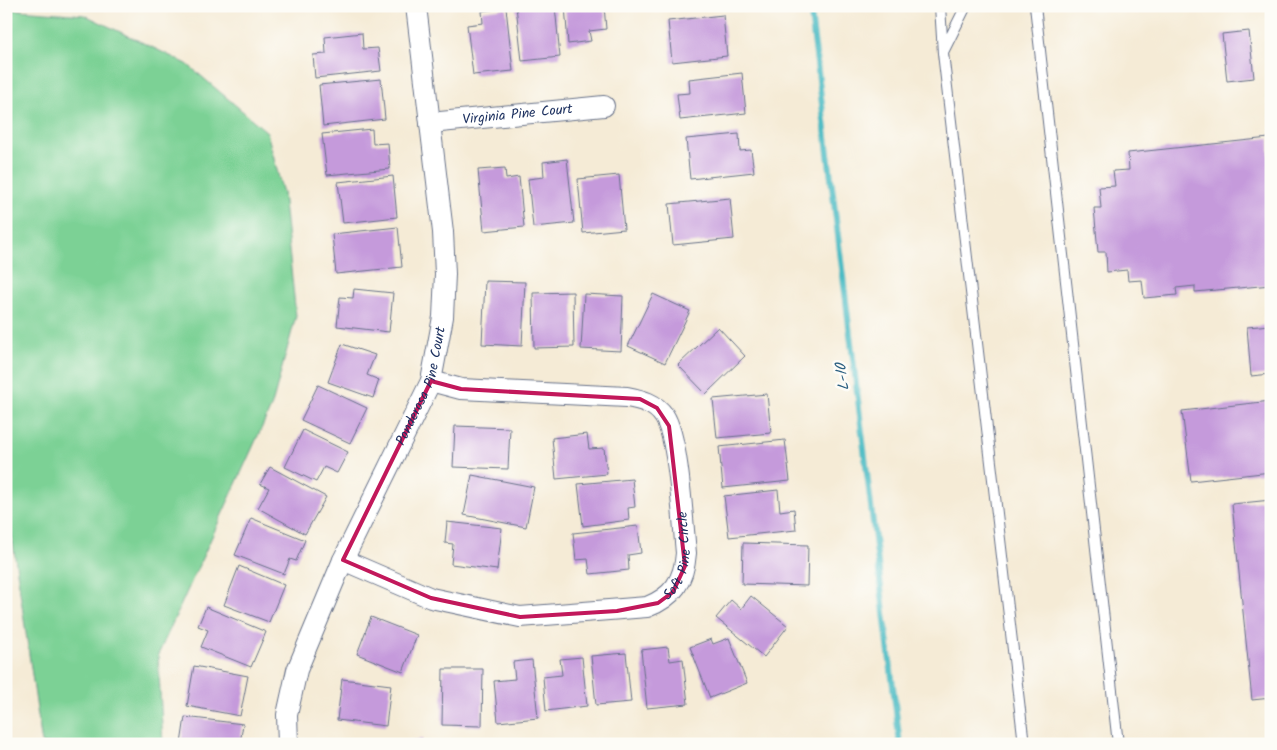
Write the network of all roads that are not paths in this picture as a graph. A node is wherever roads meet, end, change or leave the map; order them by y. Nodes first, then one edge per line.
1 (416, 6) edge
2 (940, 6) edge
3 (966, 6) edge
4 (1035, 6) edge
5 (942, 53) junction
6 (604, 106) dead end
7 (430, 123) junction
8 (431, 381) junction
9 (343, 560) junction
10 (288, 744) edge
11 (1024, 744) edge
12 (1118, 744) edge

1 - 7 street, Ponderosa Pine Court
2 - 5 lane
3 - 5 lane
4 - 12 lane
5 - 11 lane
6 - 7 street, Virginia Pine Court
7 - 8 street, Ponderosa Pine Court
8 - 9 street, Ponderosa Pine Court
8 - 9 street, Soft Pine Circle
9 - 10 street, Ponderosa Pine Court

